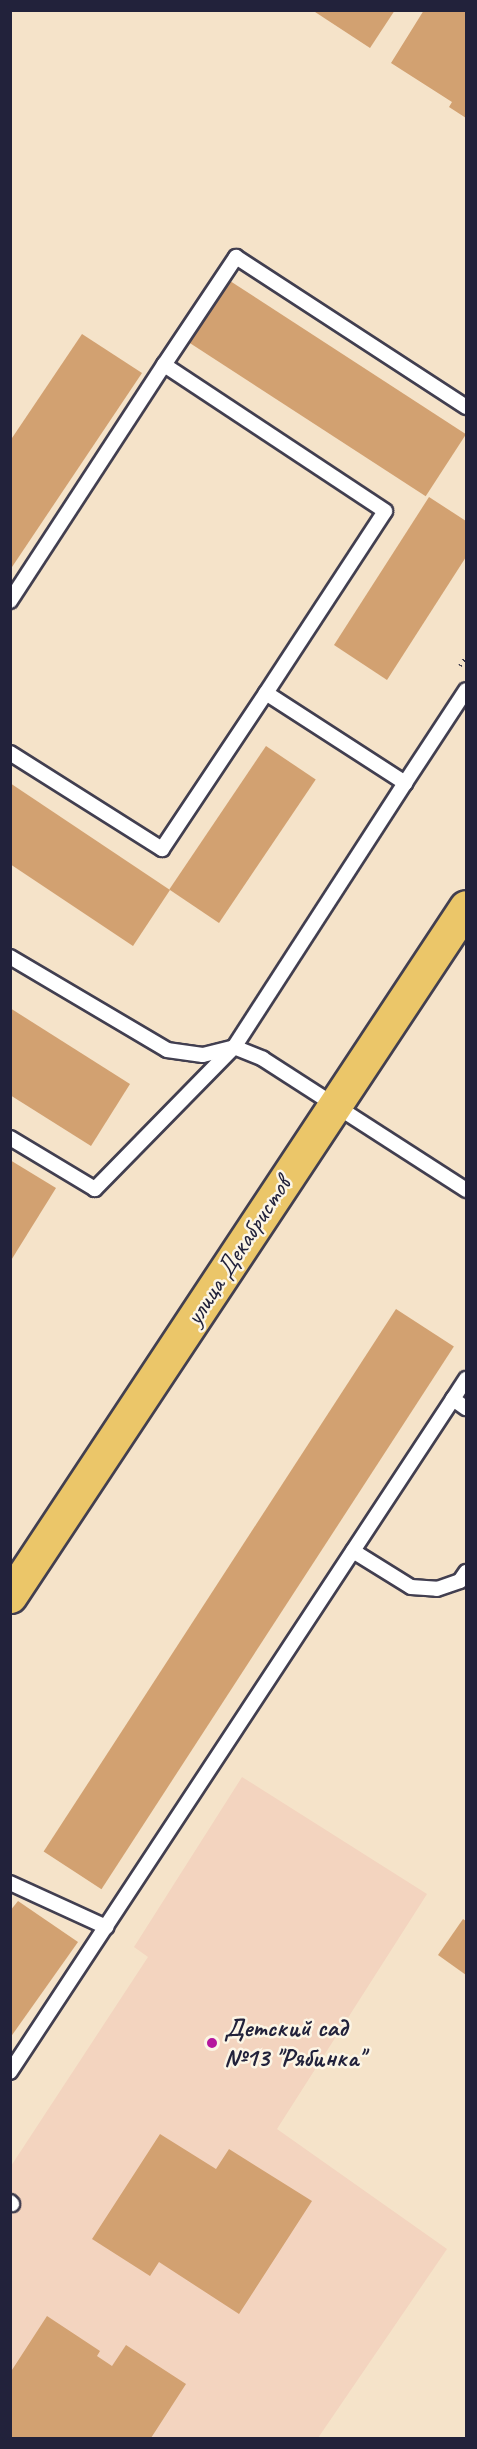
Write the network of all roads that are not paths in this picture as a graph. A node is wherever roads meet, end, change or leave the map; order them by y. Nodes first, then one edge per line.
1 (164, 365) junction
2 (466, 407) edge
3 (10, 601) edge
4 (466, 690) edge
5 (266, 693) junction
6 (10, 753) edge
7 (405, 783) junction
8 (466, 907) edge
9 (10, 957) edge
10 (234, 1047) junction
11 (334, 1106) junction
12 (10, 1138) edge
13 (466, 1190) edge
14 (466, 1379) edge
15 (453, 1399) junction
16 (466, 1408) edge
17 (353, 1551) junction
18 (466, 1572) edge
19 (10, 1596) edge
20 (10, 1883) edge
21 (106, 1927) junction
22 (10, 2072) edge

1 - 2 lane
1 - 3 lane
1 - 5 lane
4 - 7 lane
5 - 6 lane
5 - 7 lane
7 - 10 lane
8 - 11 main road, улица Декабристов
9 - 10 lane
10 - 11 lane
10 - 12 lane
11 - 13 lane
11 - 19 main road, улица Декабристов
14 - 15 lane
15 - 16 lane
15 - 17 lane
17 - 18 lane
17 - 21 lane
20 - 21 lane
21 - 22 lane

